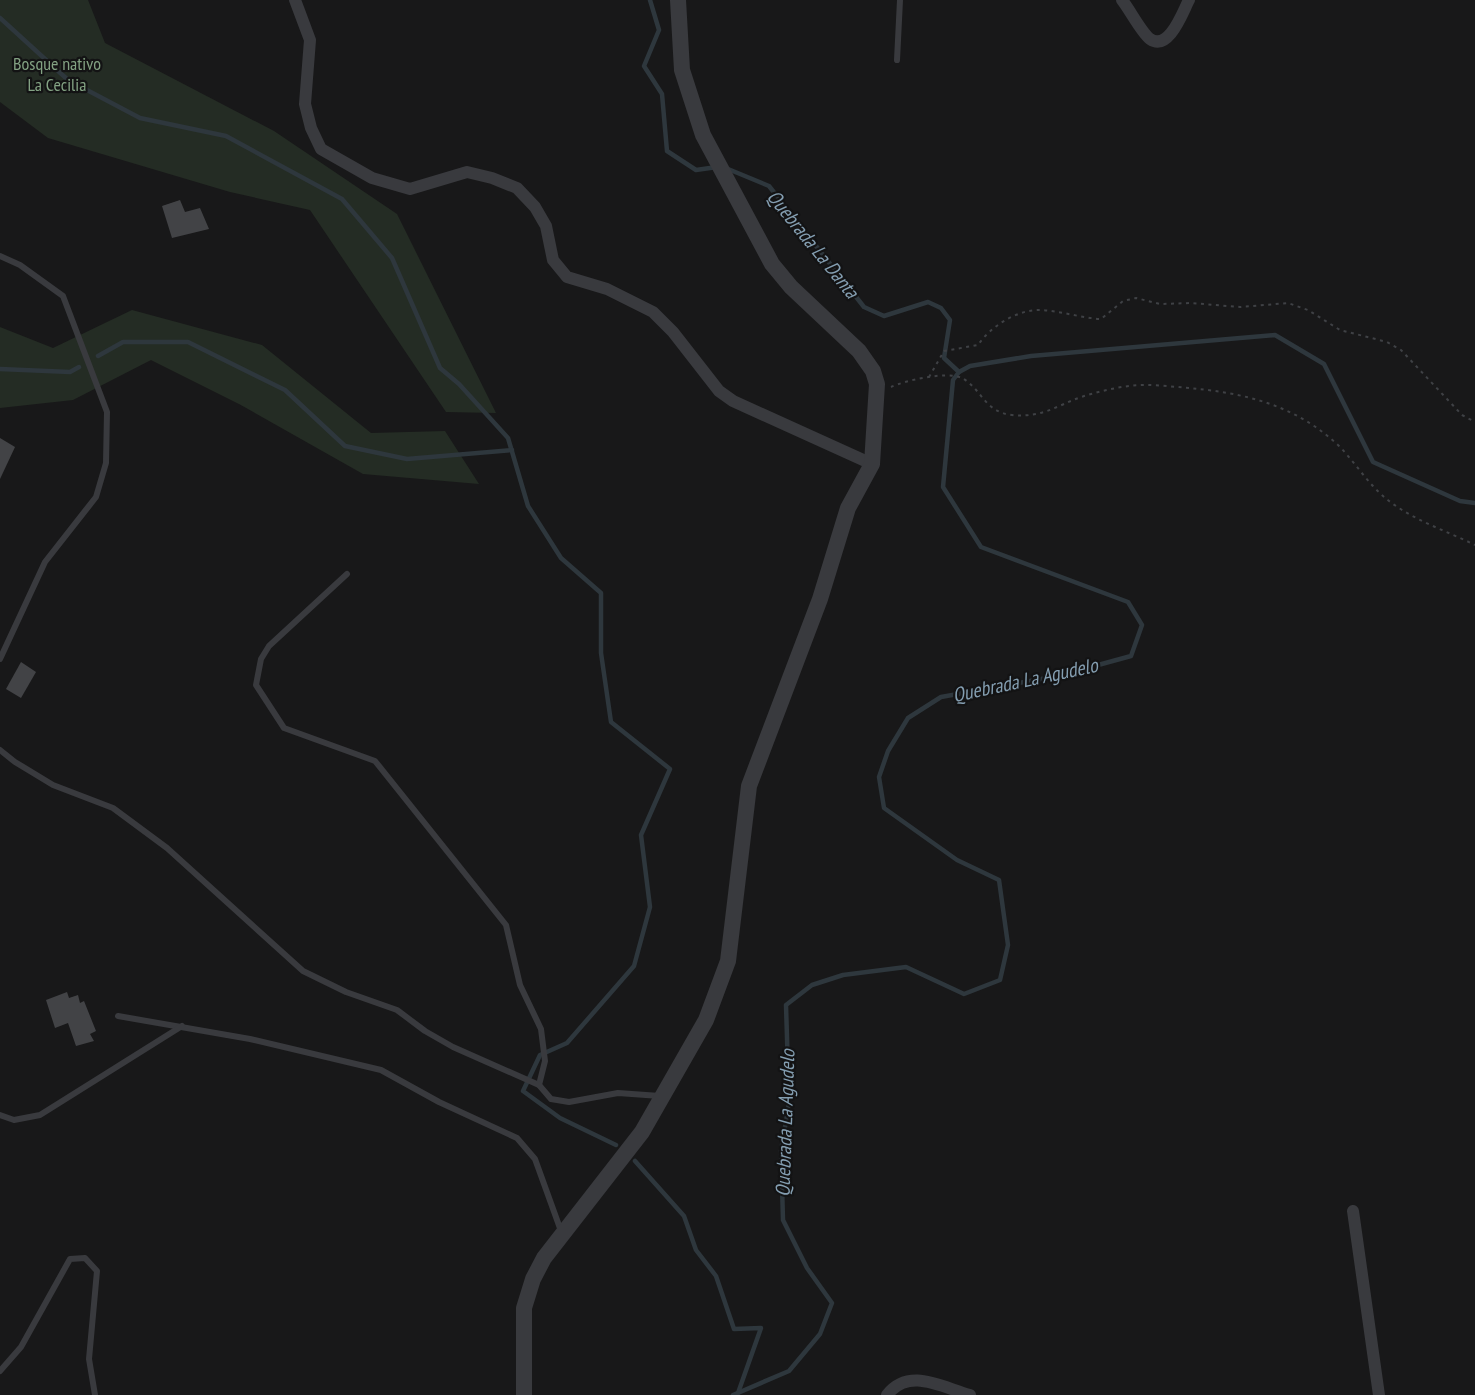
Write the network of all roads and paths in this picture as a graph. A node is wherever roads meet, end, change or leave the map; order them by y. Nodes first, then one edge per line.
1 (295, 0) edge
2 (678, 0) edge
3 (900, 0) edge
4 (1122, 0) edge
5 (1189, 0) edge
6 (897, 60) dead end
7 (0, 256) edge
8 (929, 378) junction
9 (876, 393) junction
10 (1475, 422) edge
11 (872, 464) junction
12 (1475, 545) edge
13 (347, 574) dead end
14 (0, 659) edge
15 (0, 750) edge
16 (118, 1016) dead end
17 (182, 1026) junction
18 (538, 1085) junction
19 (664, 1096) junction
20 (0, 1115) edge
21 (1353, 1211) dead end
22 (562, 1234) junction
23 (0, 1371) edge
24 (95, 1395) edge
25 (524, 1395) edge
26 (887, 1395) edge
27 (970, 1395) edge
28 (1379, 1395) edge

1 - 11 street
2 - 9 street
3 - 6 lane
4 - 5 street
7 - 14 lane
8 - 9 path
8 - 10 path
8 - 12 path
9 - 11 street
11 - 19 street
13 - 18 lane
15 - 18 lane
16 - 17 lane
17 - 20 lane
17 - 22 lane
18 - 19 lane
19 - 22 street
21 - 28 street
22 - 25 street
23 - 24 lane
26 - 27 street

